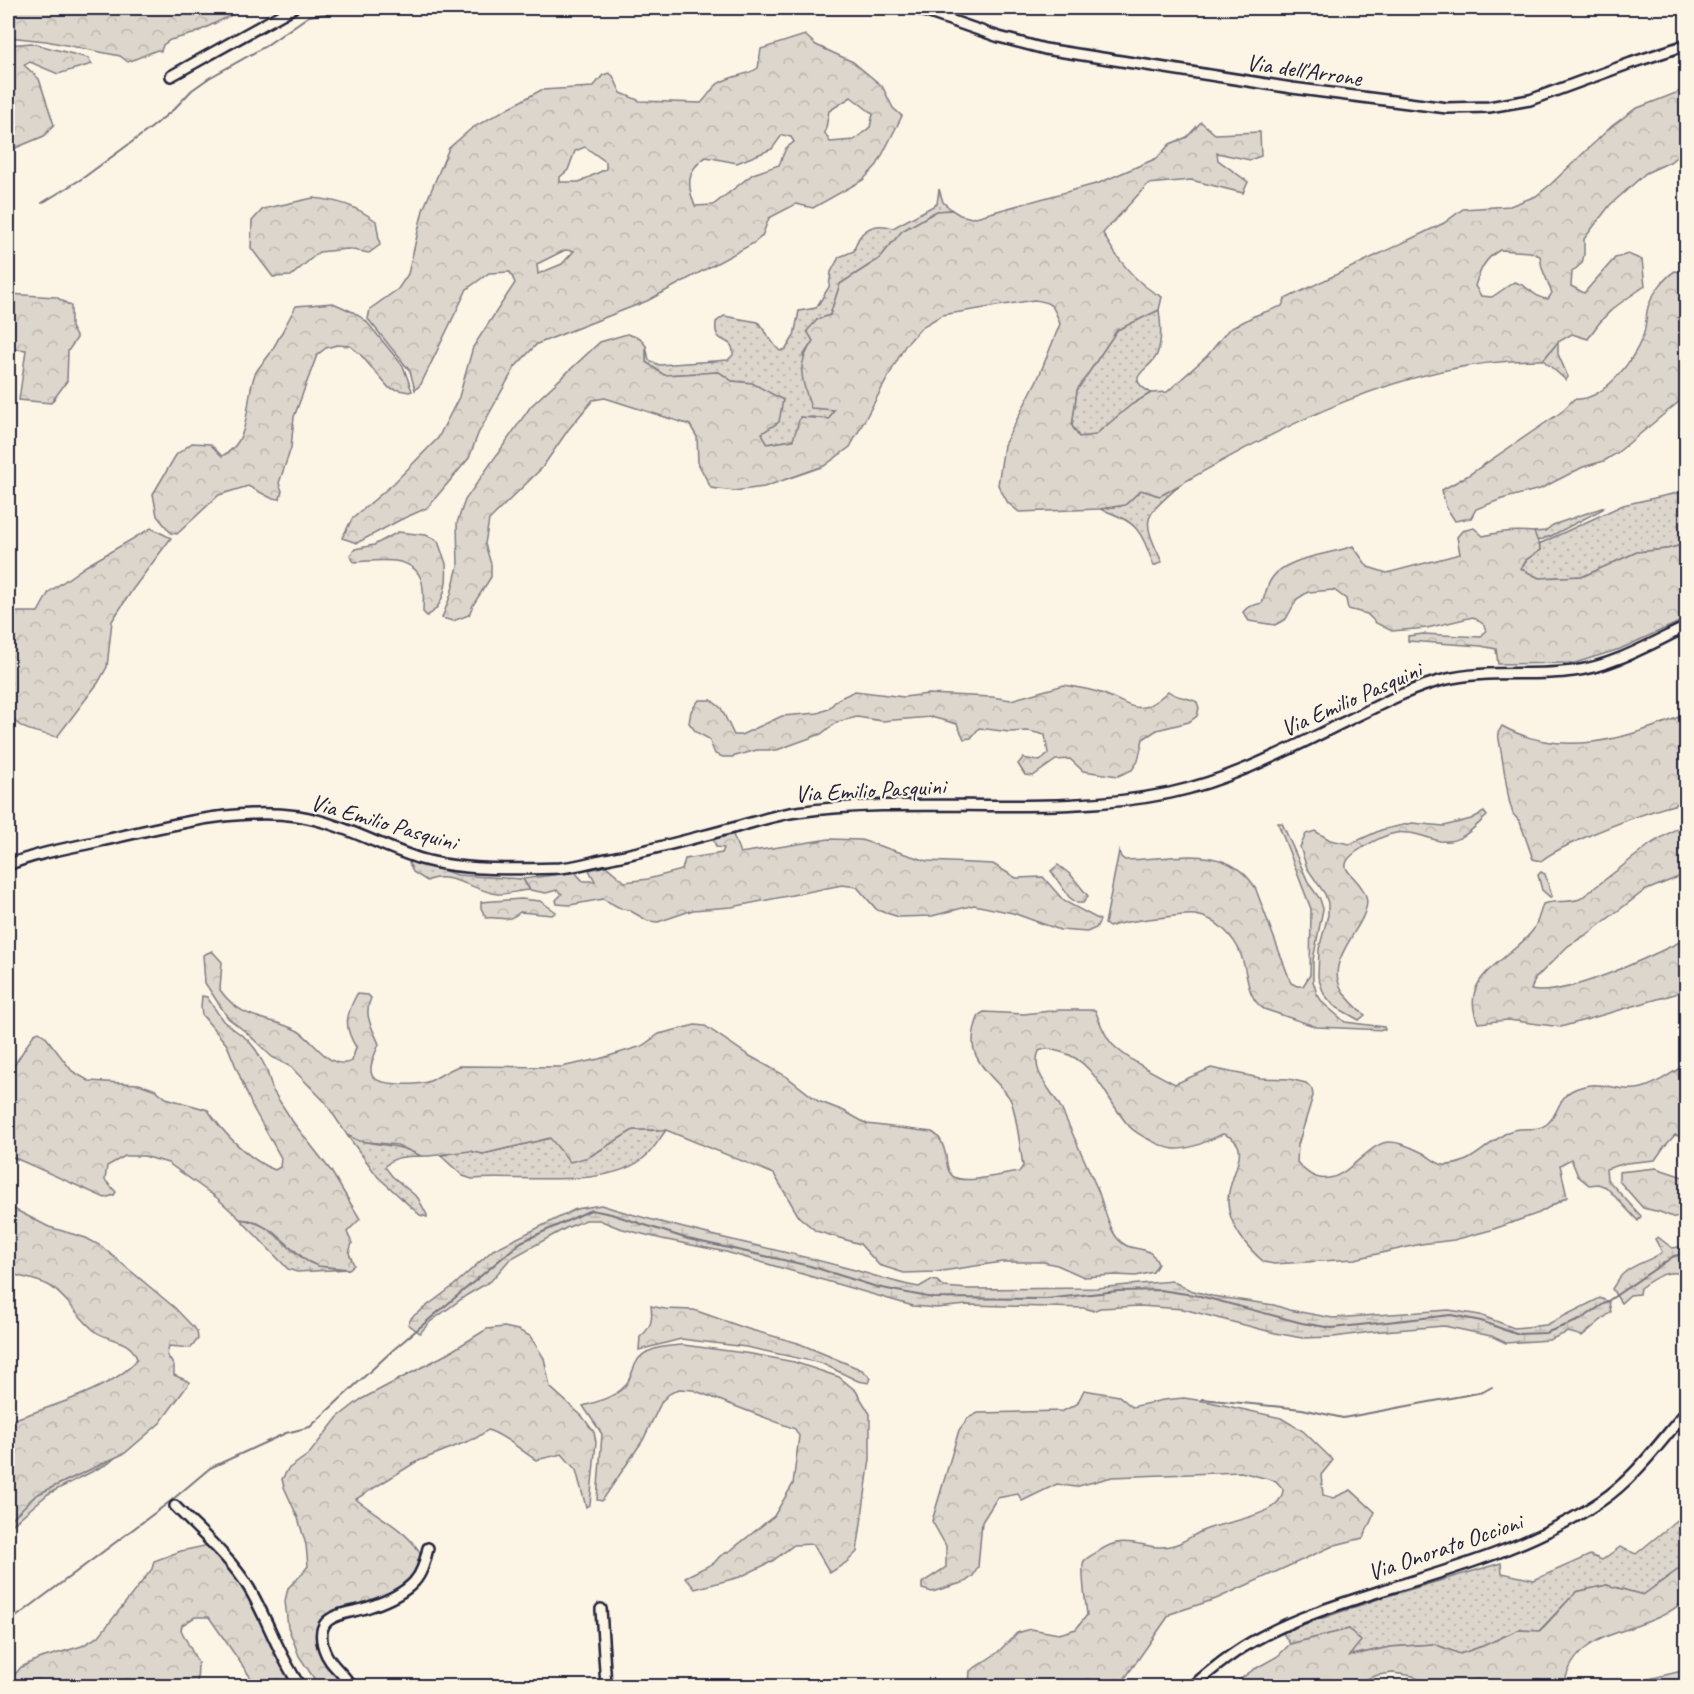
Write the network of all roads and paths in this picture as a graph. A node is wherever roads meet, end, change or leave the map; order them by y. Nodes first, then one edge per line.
1 (293, 8) edge
2 (915, 8) edge
3 (1686, 45) edge
4 (171, 76) dead end
5 (1686, 627) edge
6 (8, 865) edge
7 (1686, 1412) edge
8 (175, 1506) dead end
9 (428, 1548) dead end
10 (601, 1609) dead end
11 (300, 1686) edge
12 (351, 1686) edge
13 (606, 1686) edge
14 (1193, 1686) edge

1 - 4 street
2 - 3 street, Via dell'Arrone
5 - 6 street, Via Emilio Pasquini
7 - 14 street, Via Onorato Occioni
8 - 11 street
9 - 12 street
10 - 13 street

